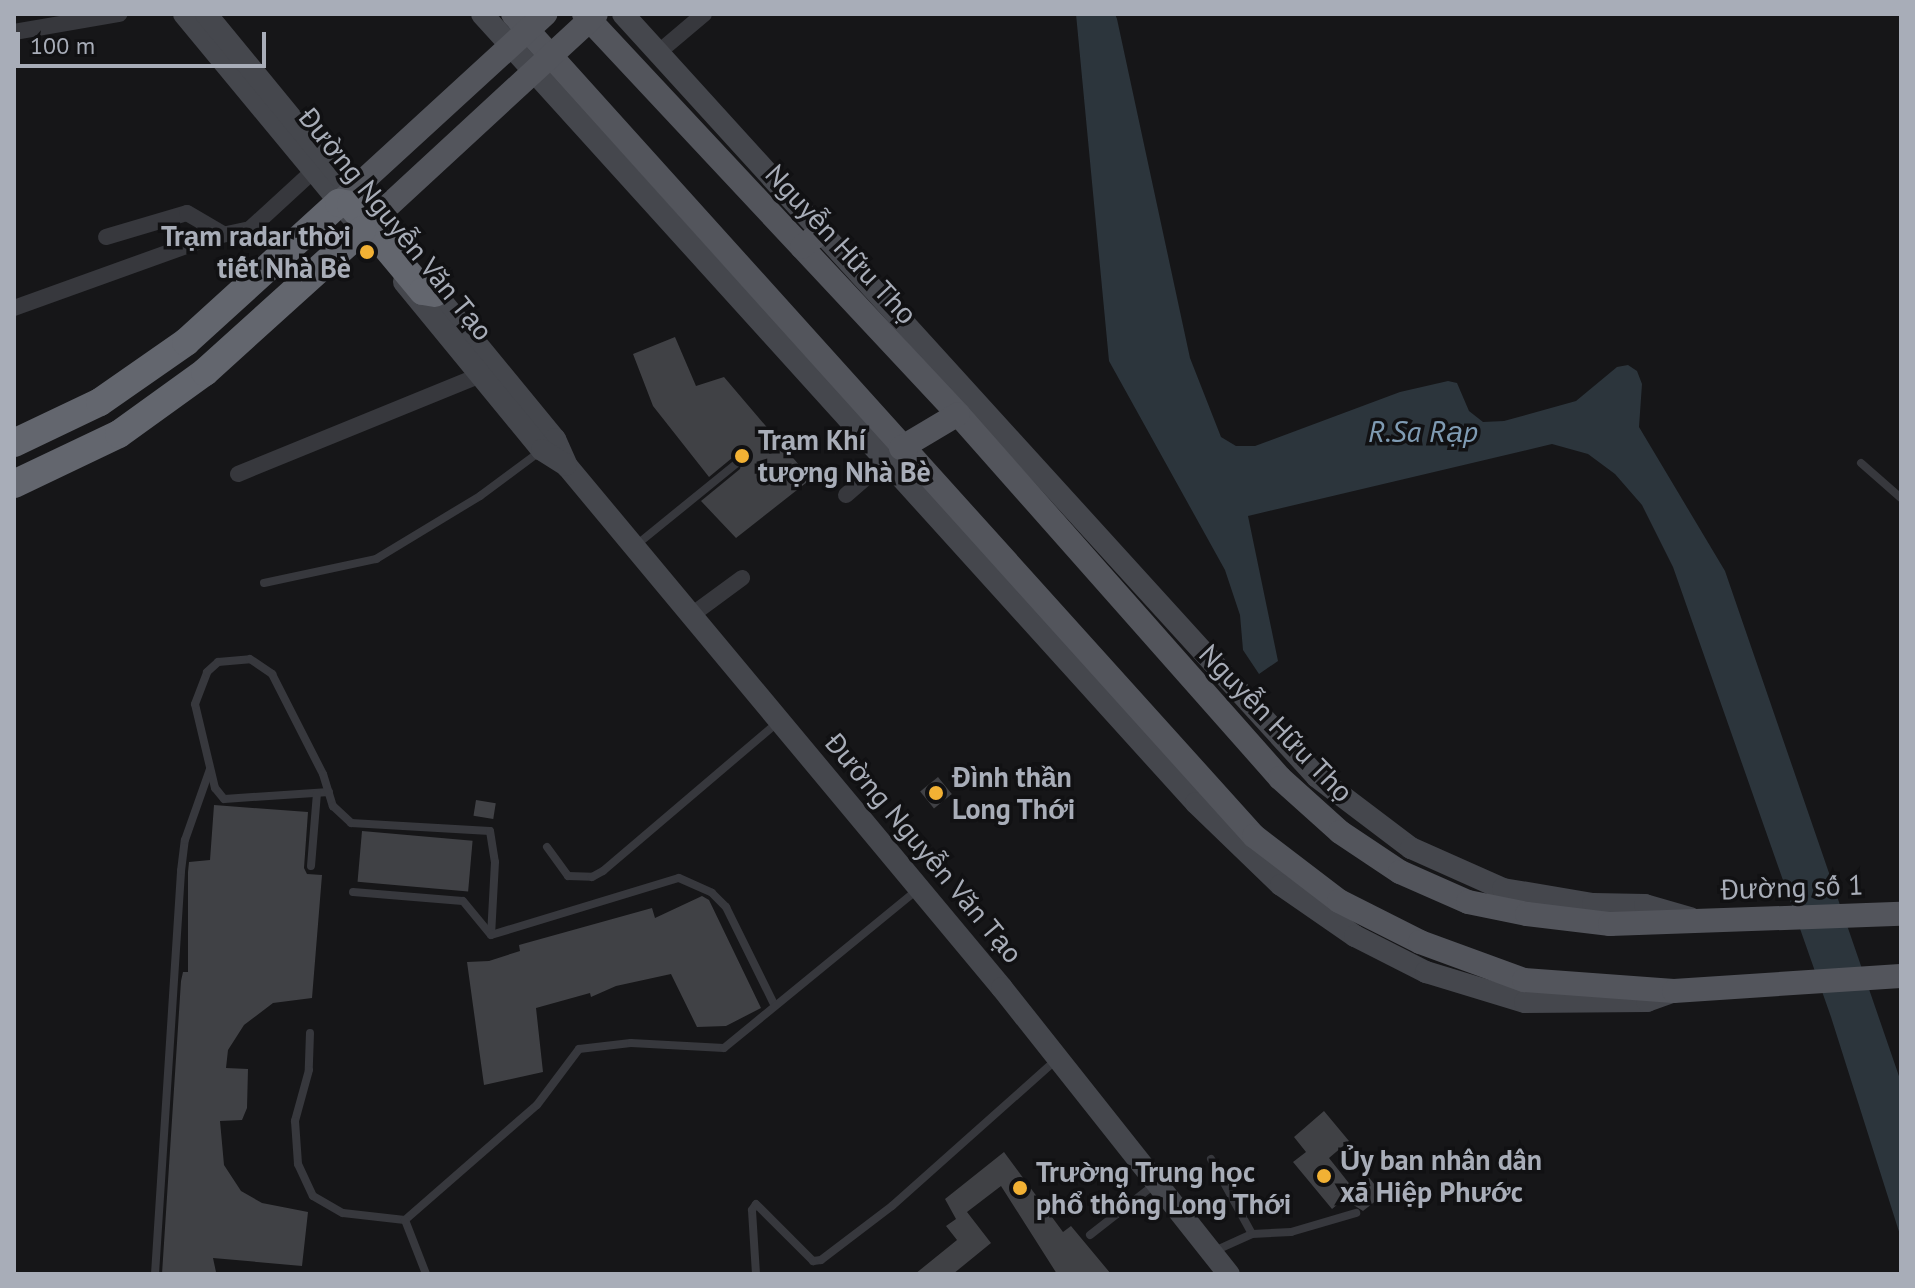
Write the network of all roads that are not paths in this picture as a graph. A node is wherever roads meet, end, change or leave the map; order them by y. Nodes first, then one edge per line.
1 (119, 14) edge
2 (184, 14) edge
3 (206, 14) edge
4 (482, 14) edge
5 (623, 14) edge
6 (704, 14) edge
7 (590, 16) edge
8 (524, 26) edge
9 (14, 32) edge
10 (659, 52) junction
11 (543, 63) junction
12 (313, 171) junction
13 (345, 197) junction
14 (368, 224) junction
15 (223, 234) junction
16 (106, 237) dead end
17 (812, 239) junction
18 (435, 293) joint
19 (14, 308) edge
20 (481, 375) junction
21 (958, 414) junction
22 (14, 443) edge
23 (543, 450) junction
24 (893, 454) junction
25 (1861, 463) dead end
26 (736, 464) dead end
27 (567, 466) junction
28 (238, 474) dead end
29 (14, 484) edge
30 (846, 495) dead end
31 (1901, 498) edge
32 (634, 547) junction
33 (742, 578) dead end
34 (264, 583) dead end
35 (693, 614) junction
36 (1156, 622) junction
37 (778, 722) junction
38 (210, 769) junction
39 (329, 792) junction
40 (317, 793) junction
41 (547, 847) dead end
42 (311, 866) dead end
43 (918, 889) junction
44 (353, 892) dead end
45 (1896, 911) edge
46 (1699, 921) joint
47 (491, 935) junction
48 (1900, 977) edge
49 (775, 1006) junction
50 (310, 1033) dead end
51 (1058, 1058) junction
52 (1211, 1159) dead end
53 (1157, 1183) junction
54 (1356, 1213) dead end
55 (405, 1220) junction
56 (1252, 1234) junction
57 (1090, 1235) dead end
58 (1211, 1252) junction
59 (155, 1274) edge
60 (426, 1274) edge
61 (756, 1274) edge
62 (1229, 1274) edge

1 - 9 street
2 - 12 main road, Đường Nguyễn Văn Tạo
3 - 13 main road, Đường Nguyễn Văn Tạo
4 - 8 main road
5 - 10 main road, Nguyễn Hữu Thọ
6 - 10 street
7 - 11 main road
7 - 17 main road, Nguyễn Hữu Thọ
8 - 11 main road
8 - 13 main road
10 - 17 main road, Nguyễn Hữu Thọ
11 - 14 main road
11 - 24 main road
12 - 13 main road, Đường Nguyễn Văn Tạo
12 - 15 street
13 - 14 highway
13 - 22 highway
14 - 18 highway
14 - 20 main road, Đường Nguyễn Văn Tạo
14 - 29 highway
15 - 16 street
15 - 19 street
17 - 21 main road, Nguyễn Hữu Thọ
17 - 36 main road, Nguyễn Hữu Thọ
18 - 27 main road, Đường Nguyễn Văn Tạo
20 - 23 main road, Đường Nguyễn Văn Tạo
20 - 28 street
21 - 24 main road
21 - 36 main road, Nguyễn Hữu Thọ
23 - 27 main road, Đường Nguyễn Văn Tạo
23 - 34 lane
24 - 30 street
24 - 48 main road
25 - 31 lane
26 - 32 lane
27 - 32 main road, Đường Nguyễn Văn Tạo
32 - 35 main road, Đường Nguyễn Văn Tạo
33 - 35 street
35 - 37 main road, Đường Nguyễn Văn Tạo
36 - 46 main road, Nguyễn Hữu Thọ
37 - 41 lane
37 - 43 main road, Đường Nguyễn Văn Tạo
38 - 39 lane
38 - 40 lane
38 - 59 lane
39 - 40 lane
39 - 47 lane
40 - 42 lane
43 - 49 lane
43 - 51 main road, Đường Nguyễn Văn Tạo
44 - 47 lane
45 - 46 main road, Đường số 1
47 - 49 lane
49 - 55 lane
50 - 55 lane
51 - 53 main road, Đường Nguyễn Văn Tạo
51 - 61 lane
52 - 56 lane
53 - 57 lane
53 - 58 main road, Đường Nguyễn Văn Tạo
54 - 56 lane
55 - 60 lane
56 - 58 lane
58 - 62 main road, Đường Nguyễn Văn Tạo

